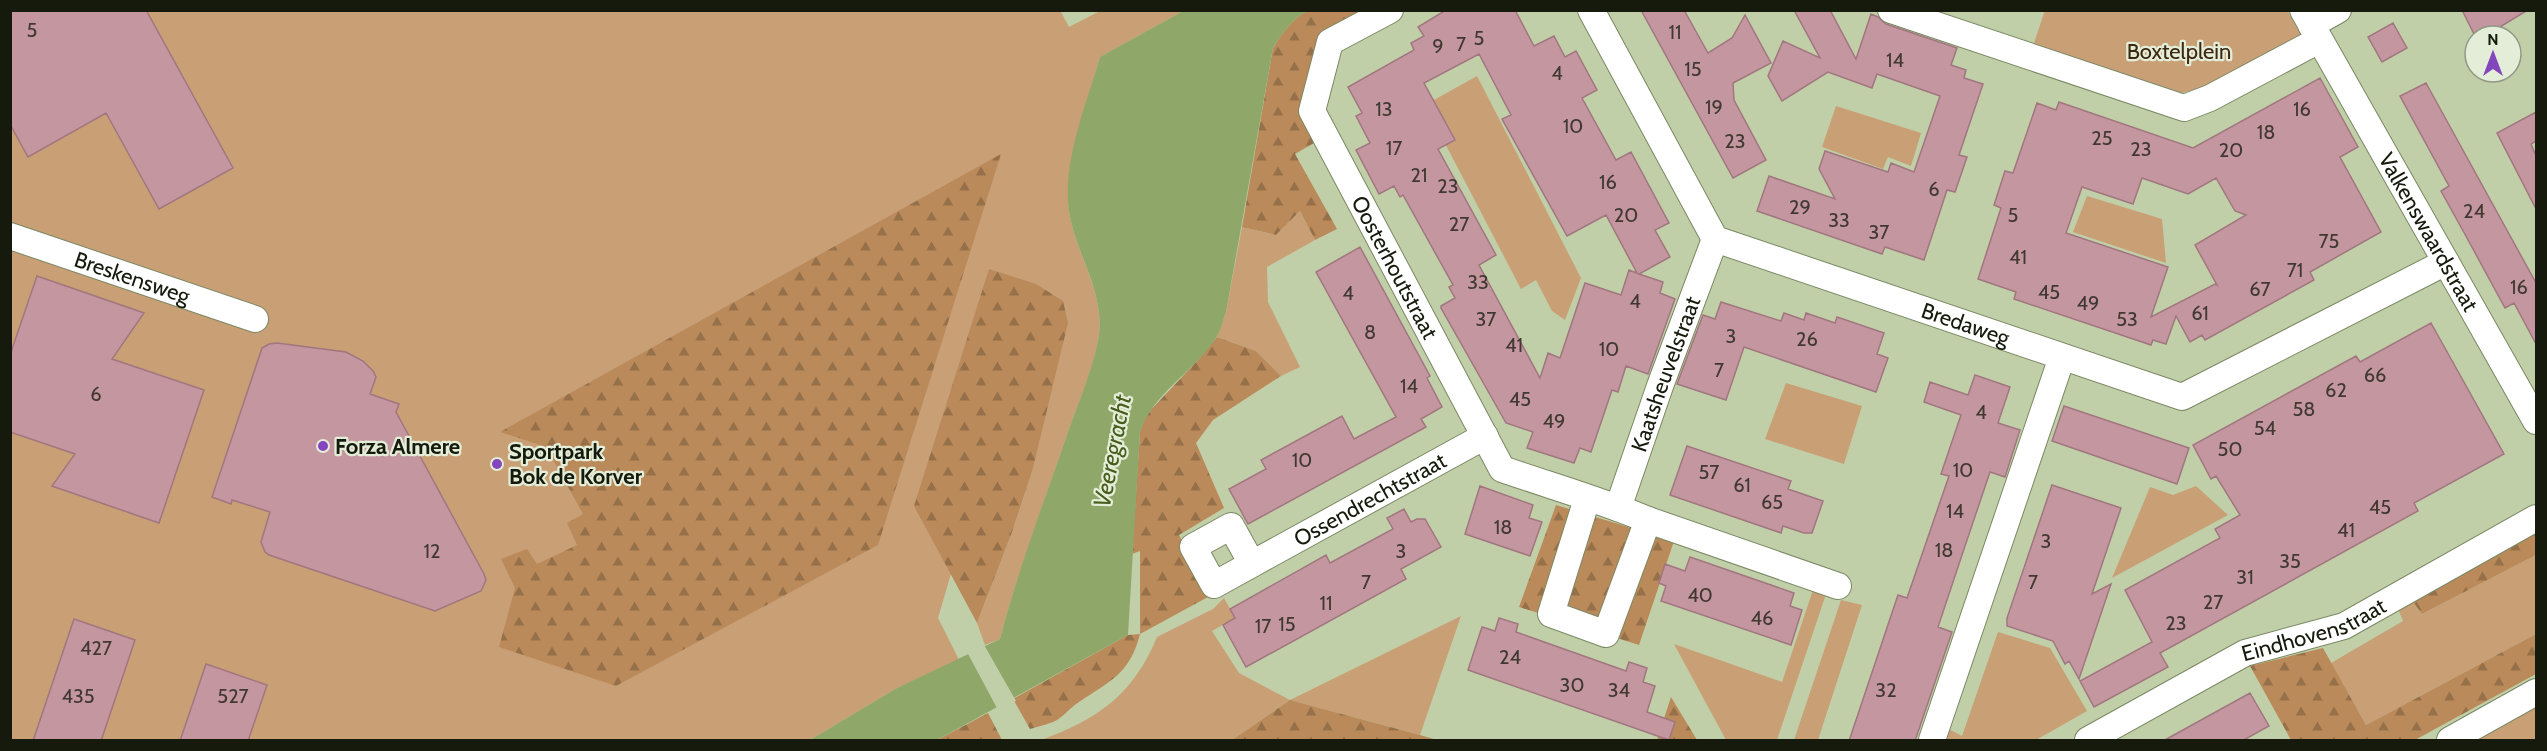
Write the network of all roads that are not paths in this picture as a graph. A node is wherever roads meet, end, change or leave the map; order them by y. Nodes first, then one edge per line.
1 (1390, 10) edge
2 (1591, 10) edge
3 (1891, 10) edge
4 (2338, 10) edge
5 (2313, 30) edge
6 (10, 236) edge
7 (1715, 239) junction
8 (2446, 262) junction
9 (255, 319) dead end
10 (2061, 357) junction
11 (2536, 421) edge
12 (1485, 436) junction
13 (1587, 499) junction
14 (1618, 507) junction
15 (2536, 518) edge
16 (1648, 520) junction
17 (1252, 564) dead end
18 (1838, 586) dead end
19 (2536, 692) edge
20 (1932, 741) edge
21 (2088, 741) edge
22 (2450, 741) edge

1 - 12 street, Oosterhoutstraat
2 - 7 street
3 - 5 street
4 - 5 street
5 - 8 street, Valkenswaardstraat
6 - 9 street, Breskensweg
7 - 10 street, Bredaweg
7 - 14 street, Kaatsheuvelstraat
8 - 10 street, Bredaweg
8 - 11 street, Valkenswaardstraat
10 - 20 street
12 - 13 street, Oosterhoutstraat
12 - 17 street, Ossendrechtstraat
13 - 14 street, Oosterhoutstraat
13 - 16 street
14 - 16 street, Oosterhoutstraat
15 - 21 street, Eindhovenstraat
16 - 18 street, Oosterhoutstraat
19 - 22 street

